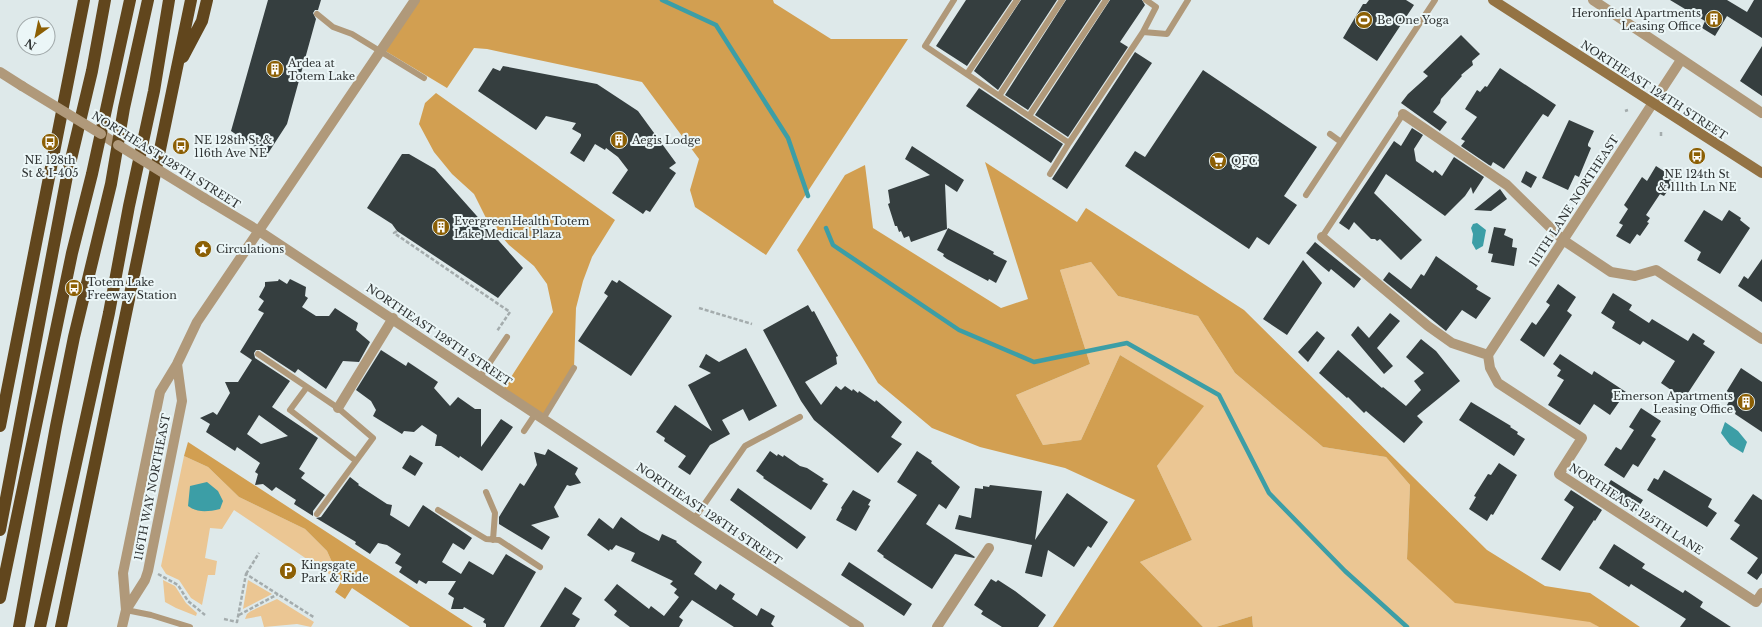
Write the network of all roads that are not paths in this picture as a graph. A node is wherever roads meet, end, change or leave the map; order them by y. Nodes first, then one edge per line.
1 (84, 0) edge
2 (105, 0) edge
3 (130, 0) edge
4 (148, 0) edge
5 (169, 0) edge
6 (191, 0) edge
7 (208, 0) edge
8 (415, 0) edge
9 (954, 0) edge
10 (1017, 0) edge
11 (1062, 0) edge
12 (1106, 0) edge
13 (1146, 0) edge
14 (1188, 0) edge
15 (1435, 0) edge
16 (1493, 0) edge
17 (1593, 0) edge
18 (317, 14) dead end
19 (1143, 32) junction
20 (383, 47) junction
21 (1681, 60) junction
22 (176, 70) junction
23 (0, 72) edge
24 (967, 74) junction
25 (424, 78) dead end
26 (999, 96) junction
27 (1652, 103) junction
28 (1403, 114) joint
29 (1762, 114) edge
30 (1029, 116) junction
31 (101, 134) junction
32 (1330, 134) dead end
33 (1341, 142) junction
34 (1069, 143) junction
35 (118, 145) junction
36 (1762, 173) edge
37 (1050, 174) dead end
38 (1306, 195) dead end
39 (259, 231) junction
40 (1322, 237) joint
41 (1563, 240) junction
42 (393, 318) junction
43 (506, 337) dead end
44 (1762, 339) edge
45 (258, 354) dead end
46 (1488, 355) junction
47 (177, 364) junction
48 (574, 368) dead end
49 (480, 377) junction
50 (307, 387) junction
51 (338, 408) junction
52 (539, 416) junction
53 (800, 417) dead end
54 (0, 426) edge
55 (524, 431) dead end
56 (356, 461) junction
57 (486, 492) dead end
58 (438, 510) dead end
59 (317, 514) dead end
60 (694, 519) junction
61 (0, 530) edge
62 (493, 540) junction
63 (989, 548) dead end
64 (540, 567) dead end
65 (1762, 593) edge
66 (0, 598) edge
67 (126, 610) junction
68 (19, 627) edge
69 (40, 627) edge
70 (61, 627) edge
71 (122, 627) edge
72 (190, 627) edge
73 (859, 627) edge
74 (937, 627) edge

1 - 54 highway
2 - 61 highway
3 - 31 highway
4 - 35 highway
5 - 69 highway
6 - 22 highway
7 - 22 highway
8 - 20 street, 116TH WAY NORTHEAST
9 - 24 lane
10 - 24 lane
11 - 26 lane
12 - 30 lane
13 - 19 lane
14 - 19 lane
15 - 33 lane
16 - 27 main road, NORTHEAST 124TH STREET
17 - 21 street
18 - 20 lane
19 - 34 lane
20 - 25 lane
20 - 39 street, 116TH WAY NORTHEAST
21 - 27 street, 111TH LANE NORTHEAST
21 - 29 street
22 - 70 highway
23 - 31 street, NORTHEAST 128TH STREET, bridge
24 - 26 lane
26 - 30 lane
27 - 36 main road, NORTHEAST 124TH STREET
27 - 41 street, 111TH LANE NORTHEAST
28 - 40 lane
28 - 41 street
30 - 34 lane
31 - 35 street, NORTHEAST 128TH STREET
31 - 66 highway
32 - 33 lane
33 - 38 lane
34 - 37 lane
35 - 39 street, NORTHEAST 128TH STREET, bridge
35 - 68 highway
39 - 42 street, NORTHEAST 128TH STREET
39 - 47 street, 116TH WAY NORTHEAST
40 - 46 street
41 - 44 street
41 - 46 street, 111TH LANE NORTHEAST
42 - 49 street, NORTHEAST 128TH STREET
42 - 51 street
43 - 49 lane
45 - 50 lane
46 - 65 street, NORTHEAST 125TH LANE
47 - 67 street, 116TH WAY NORTHEAST
47 - 67 street, 116TH WAY NORTHEAST
48 - 52 lane
49 - 52 street, NORTHEAST 128TH STREET
50 - 51 lane
50 - 56 lane
51 - 56 lane
52 - 55 lane
52 - 60 street, NORTHEAST 128TH STREET
53 - 60 lane
56 - 59 lane
57 - 62 lane
58 - 62 lane
60 - 73 street, NORTHEAST 128TH STREET
62 - 64 lane
63 - 74 street
67 - 71 street, 116TH WAY NORTHEAST
67 - 72 lane

